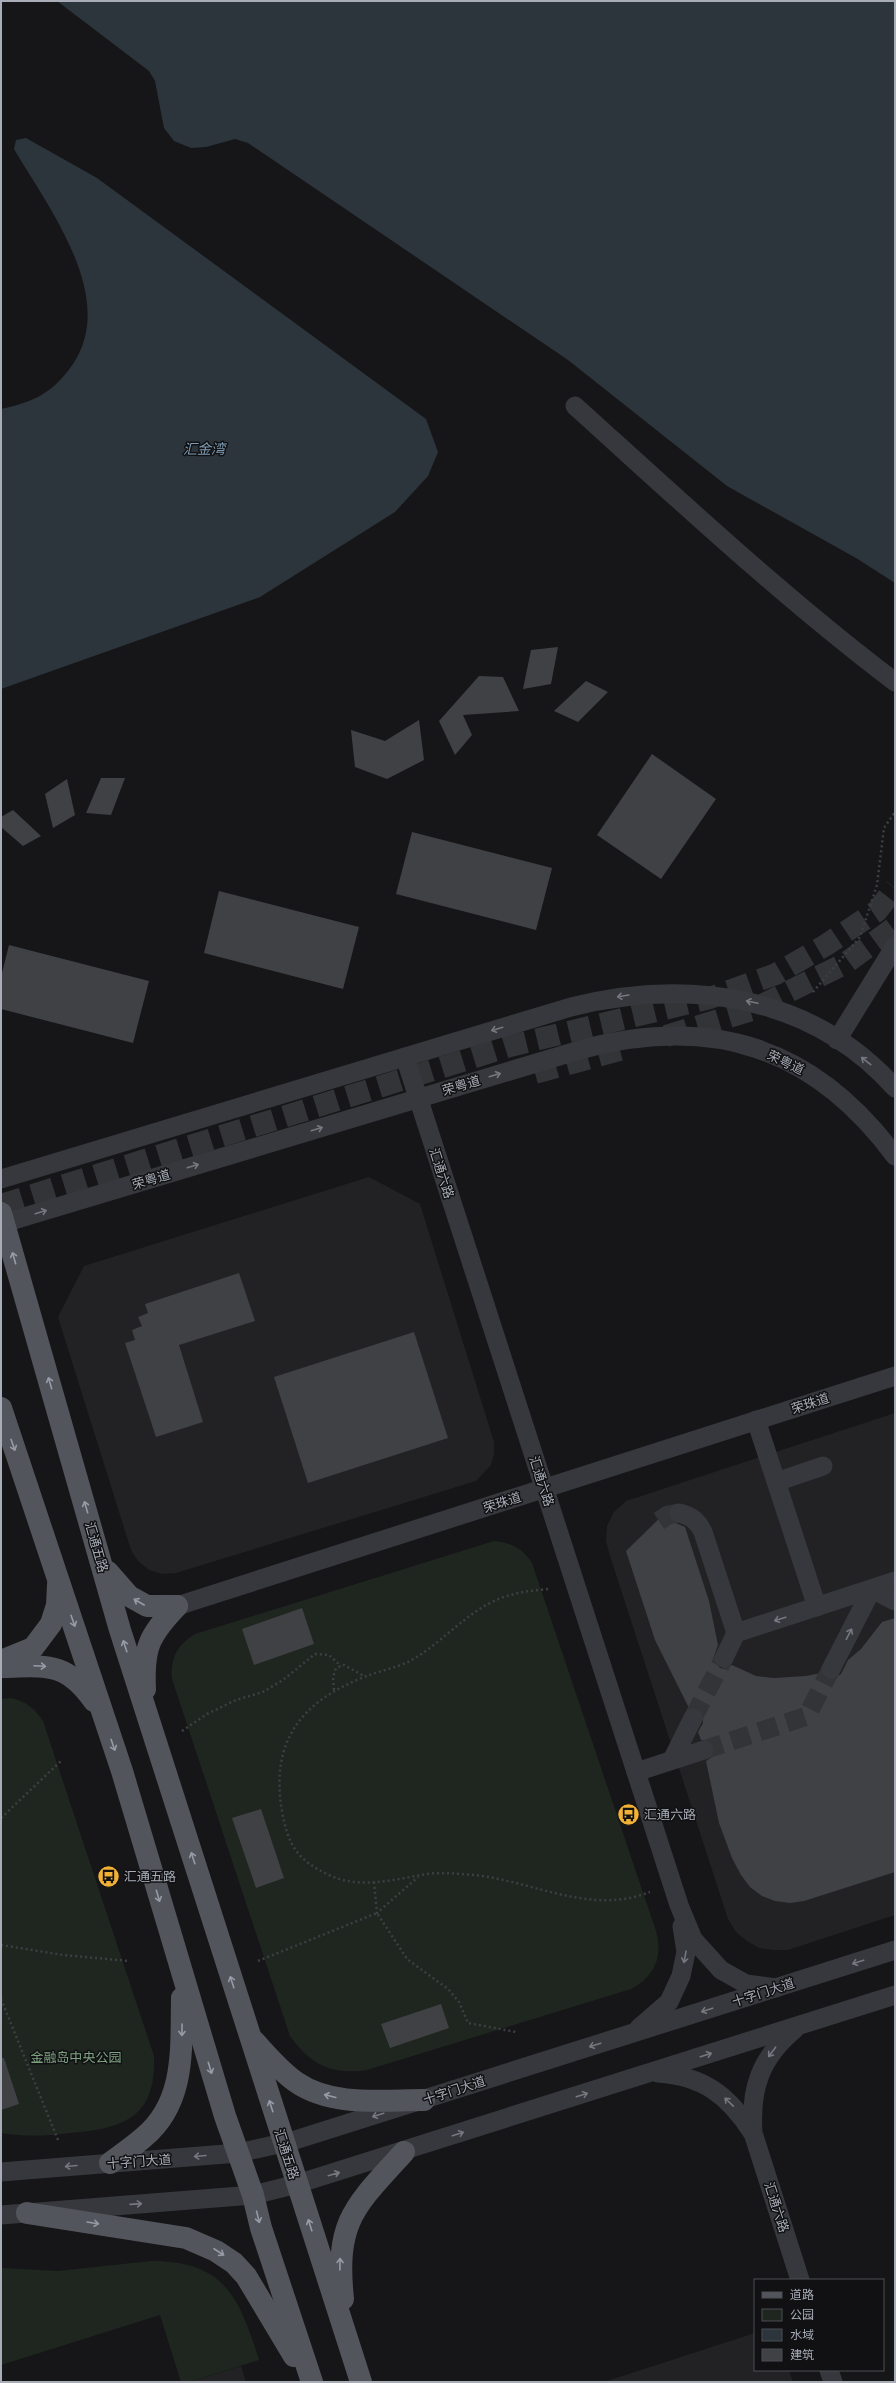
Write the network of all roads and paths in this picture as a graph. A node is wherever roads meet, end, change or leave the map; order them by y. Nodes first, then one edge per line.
1 (575, 406) dead end
2 (895, 682) edge
3 (895, 812) edge
4 (895, 946) edge
5 (813, 992) dead end
6 (837, 1040) junction
7 (405, 1057) junction
8 (895, 1088) edge
9 (418, 1098) junction
10 (895, 1156) edge
11 (1, 1179) edge
12 (2, 1221) edge
13 (895, 1376) edge
14 (1, 1408) edge
15 (756, 1420) junction
16 (823, 1466) dead end
17 (776, 1482) junction
18 (544, 1488) junction
19 (679, 1513) dead end
20 (102, 1564) junction
21 (59, 1579) junction
22 (895, 1581) edge
23 (548, 1589) dead end
24 (872, 1589) junction
25 (895, 1601) edge
26 (177, 1606) junction
27 (817, 1607) junction
28 (736, 1633) junction
29 (724, 1658) tunnel mouth
30 (1, 1661) edge
31 (341, 1666) junction
32 (1, 1667) edge
33 (831, 1669) tunnel mouth
34 (364, 1677) junction
35 (334, 1690) junction
36 (146, 1710) junction
37 (102, 1713) junction
38 (693, 1718) tunnel mouth
39 (182, 1731) dead end
40 (704, 1750) tunnel mouth
41 (62, 1760) dead end
42 (672, 1760) junction
43 (636, 1772) junction
44 (1, 1818) edge
45 (420, 1876) junction
46 (374, 1882) junction
47 (650, 1892) dead end
48 (679, 1905) junction
49 (377, 1913) junction
50 (1, 1945) edge
51 (895, 1950) edge
52 (129, 1961) dead end
53 (258, 1961) dead end
54 (182, 1977) junction
55 (776, 1988) junction
56 (895, 1995) edge
57 (1, 1998) edge
58 (800, 2025) junction
59 (516, 2032) dead end
60 (632, 2034) junction
61 (249, 2035) junction
62 (651, 2073) junction
63 (424, 2100) junction
64 (753, 2133) junction
65 (58, 2140) dead end
66 (283, 2143) junction
67 (404, 2152) junction
68 (238, 2153) junction
69 (110, 2163) junction
70 (1, 2172) edge
71 (297, 2184) junction
72 (253, 2195) junction
73 (27, 2213) junction
74 (1, 2215) edge
75 (800, 2279) edge
76 (348, 2344) junction
77 (829, 2371) edge
78 (309, 2382) edge
79 (312, 2382) edge
80 (361, 2382) edge
81 (833, 2382) edge

1 - 2 street
3 - 5 path
4 - 6 street
6 -> 7 street
8 -> 6 street
7 - 9 street, 汇通六路
7 - 11 street
9 -> 10 street, 荣粤道
12 -> 9 street, 荣粤道
9 - 18 street, 汇通六路
20 -> 12 main road, 汇通五路
13 - 15 street, 荣珠道
14 -> 21 main road
15 - 17 street
15 - 18 street, 荣珠道
16 - 17 street
17 - 27 street
18 - 26 street, 荣珠道
18 - 43 street, 汇通六路
19 - 28 street
26 -> 20 main road
36 -> 20 main road, 汇通五路
21 - 30 main road
21 -> 37 main road
22 - 24 street
23 - 34 path
24 - 25 street
24 - 27 street
33 -> 24 street
26 - 36 main road
27 -> 28 street
28 - 29 street
31 - 34 path
31 - 35 path
31 - 39 path
32 -> 37 main road
34 - 35 path
35 - 46 path
61 -> 36 main road, 汇通五路
37 -> 54 main road
38 - 42 street
40 - 42 street
41 - 44 path
42 - 43 street
43 - 48 street, 汇通六路
45 - 46 path
45 - 47 path
45 - 49 path
46 - 49 path
48 - 55 street, 汇通六路
48 -> 60 street, 汇通六路
49 - 53 path
49 - 59 path
50 - 52 path
51 -> 55 street, 十字门大道
54 -> 68 main road
54 -> 69 main road
55 -> 60 street, 十字门大道
56 - 58 street
57 - 65 path
62 -> 58 street
58 -> 64 street
60 -> 63 street, 十字门大道
63 -> 61 main road
66 -> 61 main road, 汇通五路
64 -> 62 street
67 -> 62 street
63 -> 66 street, 十字门大道
64 - 75 street, 汇通六路
66 - 68 street, 十字门大道
66 - 71 main road, 汇通五路
71 -> 67 street
76 -> 67 main road
68 -> 69 street, 十字门大道
68 - 72 main road
69 -> 70 street, 十字门大道
71 - 72 street
76 -> 71 main road, 汇通五路
73 -> 72 street
72 -> 79 main road
73 - 74 street
73 -> 78 main road
76 - 80 main road, 汇通五路
77 - 81 street

